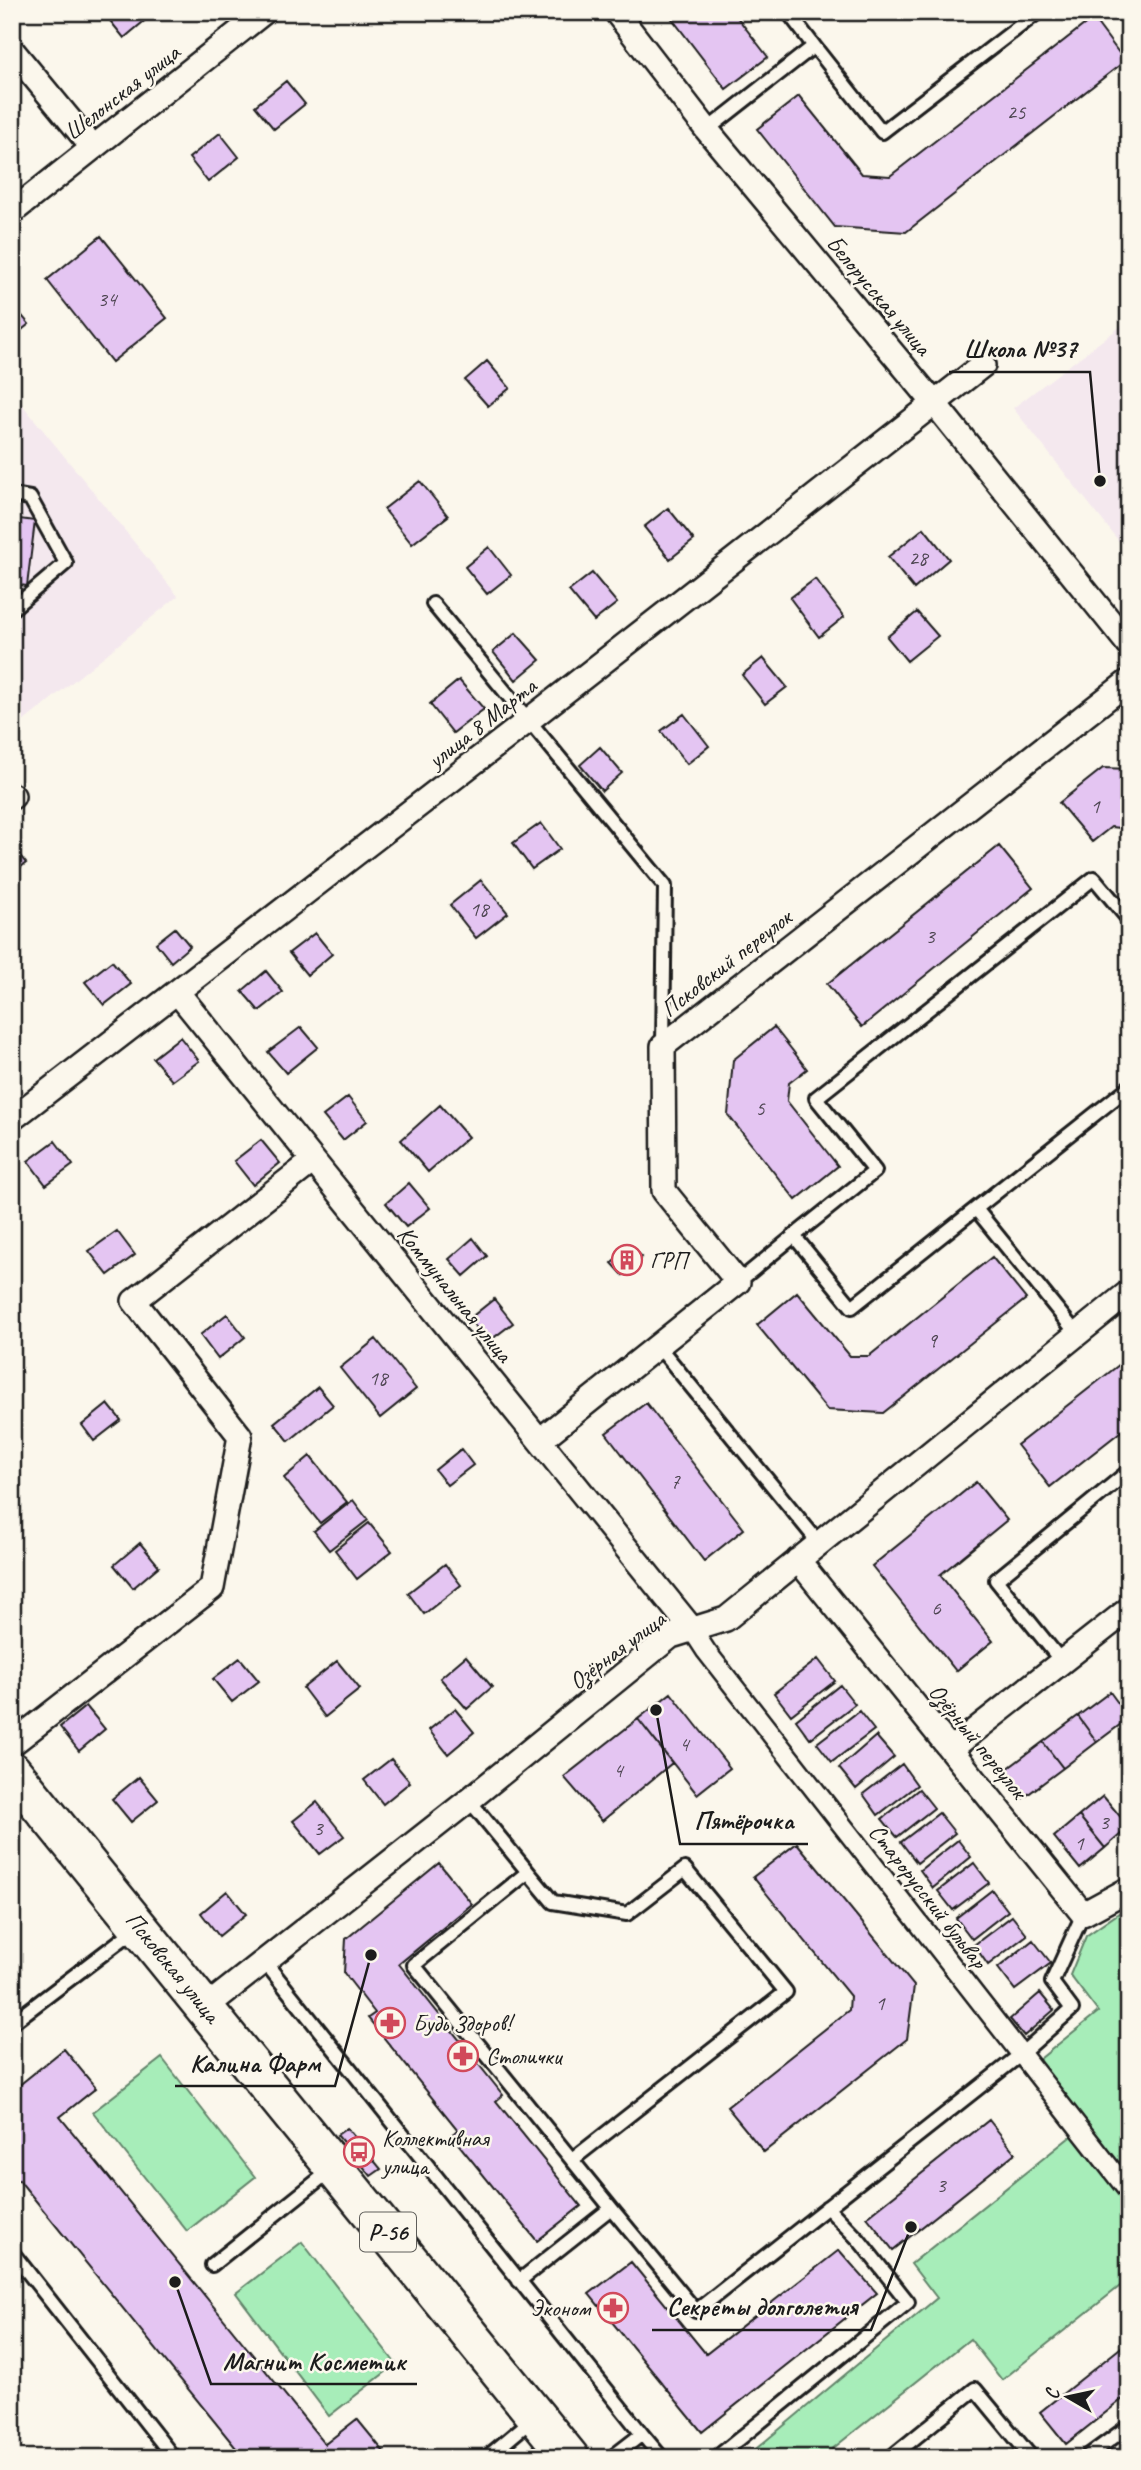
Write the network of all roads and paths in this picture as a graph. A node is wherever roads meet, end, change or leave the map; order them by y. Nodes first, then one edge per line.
1 (264, 12) edge
2 (616, 12) edge
3 (788, 12) edge
4 (1038, 12) edge
5 (814, 46) junction
6 (12, 50) edge
7 (707, 130) junction
8 (93, 148) junction
9 (12, 212) edge
10 (983, 365) dead end
11 (935, 404) junction
12 (12, 495) edge
13 (433, 604) dead end
14 (12, 608) edge
15 (1129, 645) edge
16 (1129, 681) edge
17 (529, 720) junction
18 (1129, 920) edge
19 (178, 993) junction
20 (663, 1046) junction
21 (1129, 1087) edge
22 (12, 1119) edge
23 (313, 1161) junction
24 (976, 1209) junction
25 (794, 1236) junction
26 (738, 1282) junction
27 (1129, 1292) edge
28 (1077, 1334) junction
29 (659, 1347) junction
30 (540, 1440) junction
31 (1129, 1471) edge
32 (819, 1543) junction
33 (798, 1560) junction
34 (1126, 1614) edge
35 (691, 1628) junction
36 (1062, 1662) junction
37 (12, 1744) edge
38 (951, 1749) junction
39 (12, 1771) edge
40 (469, 1800) junction
41 (528, 1872) junction
42 (1129, 1889) edge
43 (1083, 1914) junction
44 (139, 1926) junction
45 (264, 1961) junction
46 (206, 2007) junction
47 (12, 2023) edge
48 (1020, 2055) junction
49 (572, 2160) junction
50 (335, 2167) junction
51 (1129, 2192) edge
52 (827, 2207) junction
53 (611, 2208) junction
54 (12, 2252) edge
55 (212, 2264) dead end
56 (519, 2281) junction
57 (536, 2417) junction
58 (1129, 2426) edge
59 (642, 2434) junction
60 (174, 2458) edge
61 (485, 2458) edge
62 (570, 2458) edge
63 (611, 2458) edge
64 (662, 2458) edge
65 (716, 2458) edge
66 (890, 2458) edge
67 (1032, 2458) edge
68 (1085, 2458) edge

1 - 8 street, Шелонская улица
2 - 7 street, Белорусская улица
3 - 5 lane
4 - 5 lane
5 - 7 lane
6 - 8 street
7 - 11 street, Белорусская улица
8 - 9 street, Шелонская улица
10 - 11 street, улица 8 Марта
11 - 15 street, Белорусская улица
11 - 17 street, улица 8 Марта
12 - 14 lane
13 - 17 lane
16 - 20 street, Псковский переулок
17 - 19 street, улица 8 Марта
17 - 20 lane
18 - 25 lane
19 - 22 street, улица 8 Марта
19 - 23 street, Коммунальная улица
20 - 26 street, Псковский переулок
21 - 24 lane
23 - 30 street, Коммунальная улица
23 - 37 street
24 - 25 lane
24 - 28 lane
25 - 26 lane
26 - 29 street
27 - 28 street, Озёрная улица
28 - 32 street, Озёрная улица
29 - 30 street
29 - 32 lane
30 - 35 street, Коммунальная улица
31 - 36 lane
32 - 33 street, Озёрная улица
33 - 35 street, Озёрная улица
33 - 38 street, Озёрный переулок
34 - 36 street
35 - 40 street, Озёрная улица
35 - 48 street, Старорусский бульвар
36 - 38 street
38 - 43 street, Озёрный переулок
39 - 44 main road, Псковская улица / Р-56
40 - 41 lane
40 - 45 street, Озёрная улица
41 - 49 lane
41 - 49 lane
42 - 43 street
43 - 48 lane
44 - 46 main road, Псковская улица / Р-56
44 - 47 lane
45 - 46 street, Озёрная улица
45 - 56 lane
46 - 50 main road, Псковская улица / Р-56
48 - 51 street, Старорусский бульвар
48 - 52 lane
49 - 53 lane
50 - 55 lane
50 - 57 main road, Псковская улица / Р-56
52 - 53 lane
52 - 65 lane
53 - 56 lane
54 - 60 lane
56 - 59 lane
57 - 61 lane
57 - 62 main road, Псковская улица / Р-56
58 - 68 lane
59 - 63 lane
59 - 64 lane
66 - 67 lane

